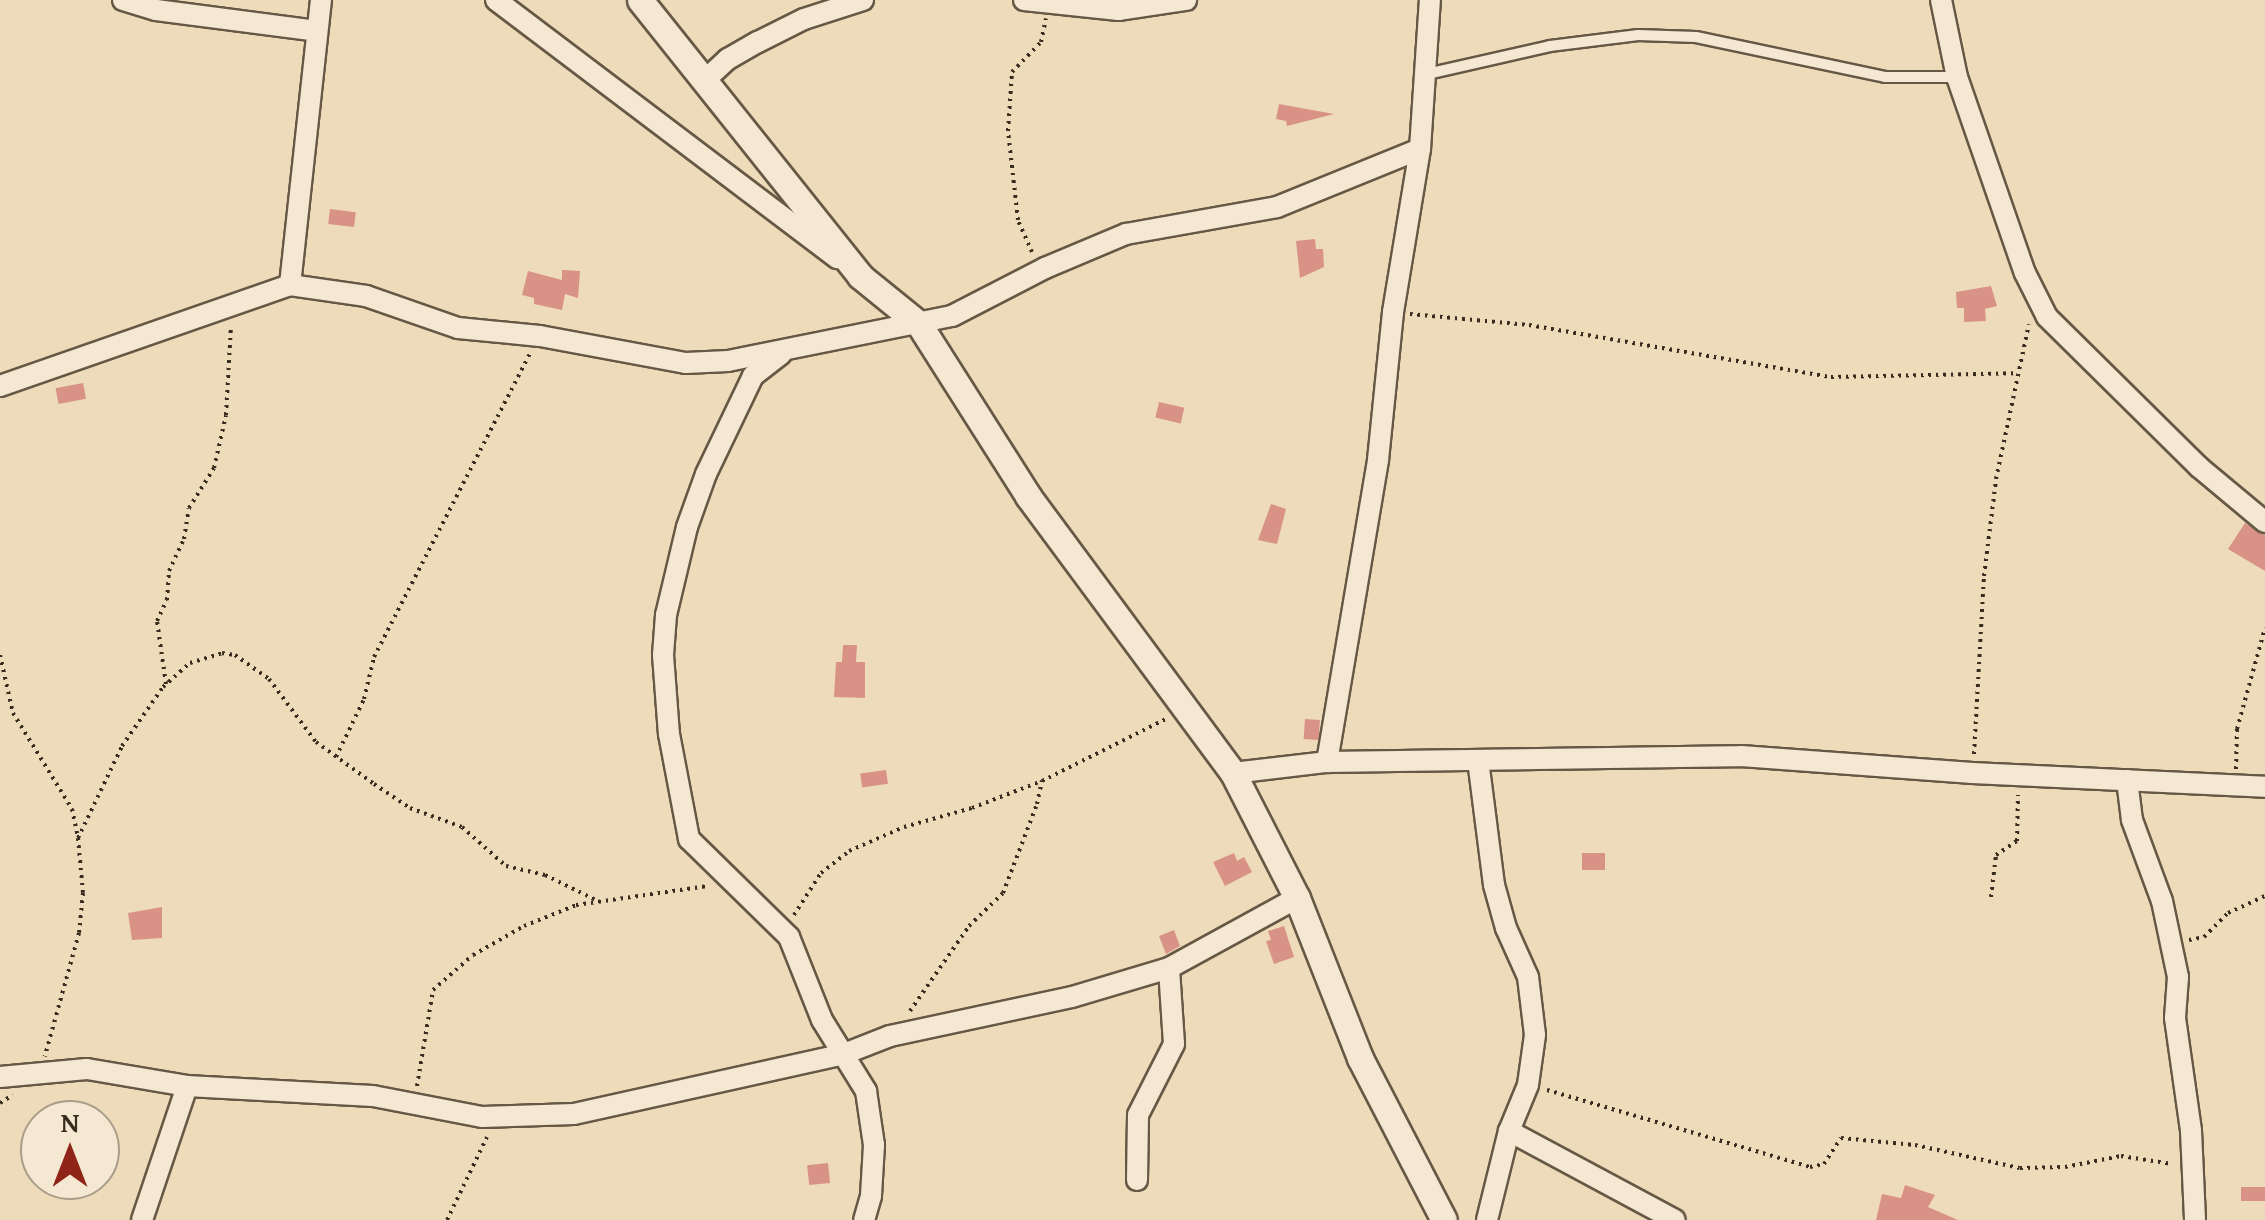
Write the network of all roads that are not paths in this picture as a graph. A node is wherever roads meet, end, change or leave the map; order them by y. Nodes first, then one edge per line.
1 (122, 0) edge
2 (321, 0) edge
3 (496, 0) edge
4 (640, 0) edge
5 (862, 0) edge
6 (1024, 0) edge
7 (1186, 0) edge
8 (1430, 0) edge
9 (1941, 0) edge
10 (317, 31) junction
11 (1428, 74) junction
12 (1957, 77) junction
13 (703, 82) junction
14 (1420, 148) junction
15 (860, 276) junction
16 (290, 285) junction
17 (919, 324) junction
18 (786, 350) junction
19 (0, 386) edge
20 (2265, 522) edge
21 (1478, 760) junction
22 (1327, 762) junction
23 (1233, 773) junction
24 (2127, 780) junction
25 (2265, 787) edge
26 (1297, 898) junction
27 (1169, 968) junction
28 (844, 1054) junction
29 (0, 1077) edge
30 (186, 1086) junction
31 (1508, 1131) junction
32 (1137, 1180) dead end
33 (142, 1220) edge
34 (864, 1220) edge
35 (1444, 1220) edge
36 (1488, 1220) edge
37 (1675, 1220) edge
38 (2196, 1220) edge

1 - 10 street
2 - 10 street
3 - 15 street
4 - 13 street
5 - 13 street
6 - 7 street
8 - 11 street
9 - 12 street
10 - 16 street
11 - 12 lane
11 - 14 street
12 - 20 street
13 - 15 street
14 - 17 street
14 - 22 street
15 - 17 street
16 - 18 street
16 - 19 street
17 - 18 street
17 - 23 street
18 - 28 street
21 - 22 street
21 - 24 street
21 - 31 street
22 - 23 street
23 - 26 street
24 - 25 street
24 - 38 street
26 - 27 street
26 - 35 street
27 - 28 street
27 - 32 street
28 - 30 street
28 - 34 street
29 - 30 street
30 - 33 street
31 - 36 street
31 - 37 street

